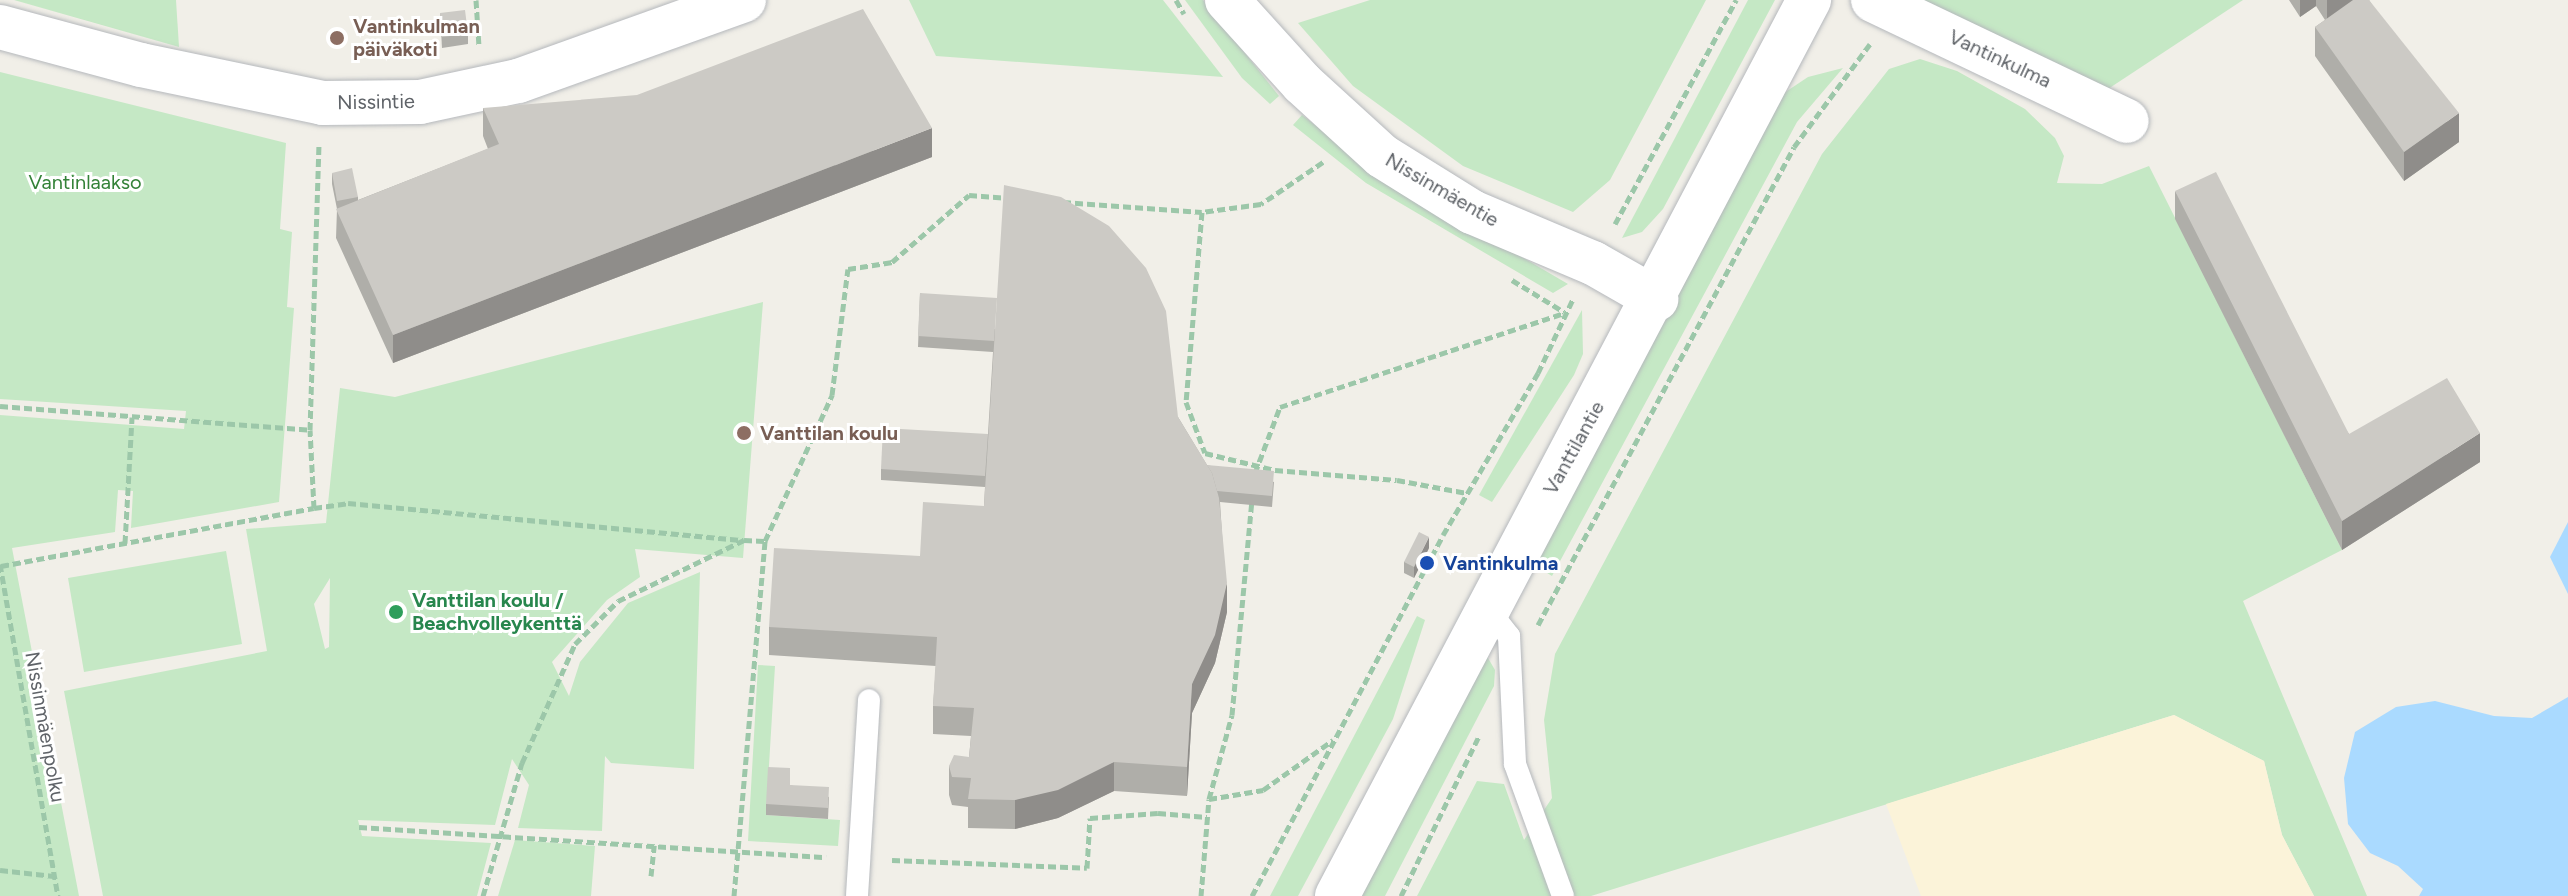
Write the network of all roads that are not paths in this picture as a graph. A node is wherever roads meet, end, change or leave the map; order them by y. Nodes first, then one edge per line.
1 (744, 0) edge
2 (1227, 0) edge
3 (1809, 0) edge
4 (1880, 4) edge
5 (0, 27) edge
6 (2127, 121) dead end
7 (1656, 299) junction
8 (1487, 608) junction
9 (869, 700) dead end
10 (857, 896) edge
11 (1337, 896) edge
12 (1563, 896) edge

1 - 5 street, Nissintie
2 - 7 street, Nissinmäentie
3 - 7 street, Vanttilantie
4 - 6 street, Vantinkulma
7 - 8 street, Vanttilantie
8 - 11 street, Vanttilantie
8 - 12 lane
9 - 10 lane

